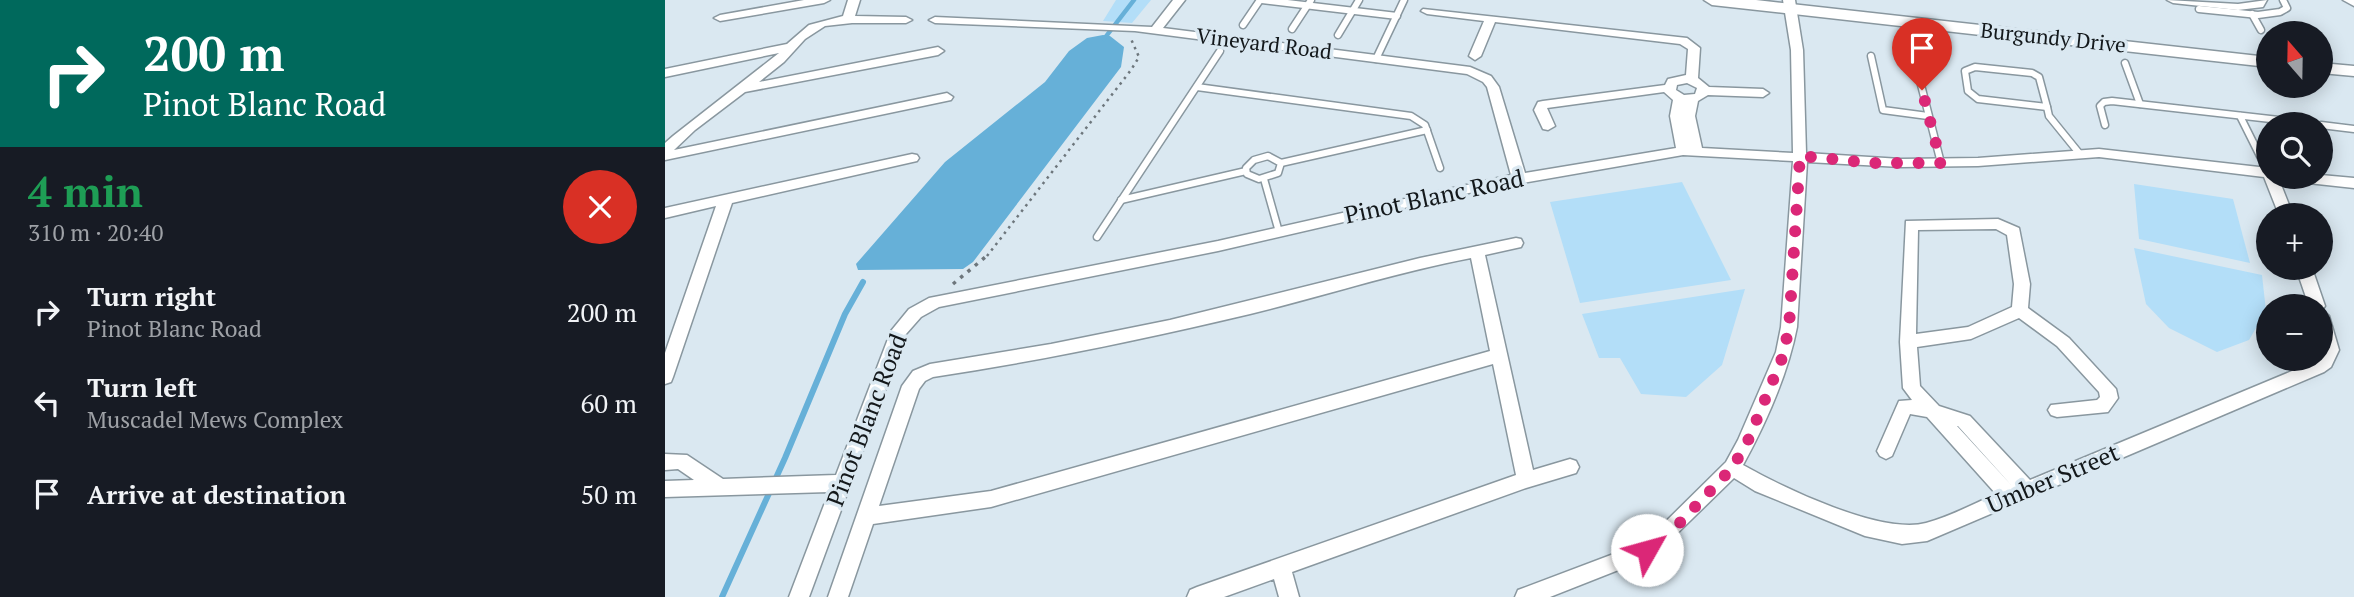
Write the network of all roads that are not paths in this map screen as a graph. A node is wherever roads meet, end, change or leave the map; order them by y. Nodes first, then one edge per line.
1 (824, 0) edge
2 (854, 0) edge
3 (1179, 0) edge
4 (1261, 0) edge
5 (1359, 0) edge
6 (1404, 0) edge
7 (1712, 0) edge
8 (1826, 0) edge
9 (2173, 0) edge
10 (2261, 0) edge
11 (2283, 0) edge
12 (2349, 0) edge
13 (1309, 3) edge
14 (2354, 3) edge
15 (1791, 4) edge
16 (2199, 9) dead end
17 (1352, 11) junction
18 (1427, 11) dead end
19 (2252, 14) junction
20 (1397, 16) junction
21 (720, 18) dead end
22 (1491, 19) junction
23 (848, 20) junction
24 (906, 20) dead end
25 (935, 20) dead end
26 (2256, 21) edge
27 (1243, 25) dead end
28 (1291, 29) dead end
29 (1156, 30) junction
30 (1338, 35) dead end
31 (1909, 37) dead end
32 (789, 47) junction
33 (2256, 48) edge
34 (938, 51) dead end
35 (1220, 51) dead end
36 (1871, 55) dead end
37 (2333, 55) edge
38 (1475, 56) dead end
39 (2354, 58) edge
40 (1377, 59) junction
41 (2256, 61) edge
42 (2125, 63) dead end
43 (2333, 69) edge
44 (2354, 71) edge
45 (665, 73) edge
46 (1692, 80) junction
47 (1196, 87) junction
48 (1668, 88) junction
49 (738, 90) junction
50 (1704, 90) junction
51 (1763, 93) dead end
52 (947, 97) dead end
53 (1686, 99) junction
54 (2140, 104) junction
55 (2047, 107) junction
56 (1928, 116) junction
57 (2240, 116) junction
58 (2256, 118) edge
59 (2105, 125) dead end
60 (1548, 126) dead end
61 (2333, 126) edge
62 (2354, 129) edge
63 (1427, 130) junction
64 (667, 148) edge
65 (2256, 148) edge
66 (1689, 151) junction
67 (2078, 153) junction
68 (1800, 156) junction
69 (912, 158) dead end
70 (1281, 163) junction
71 (1941, 163) junction
72 (1440, 168) dead end
73 (1246, 171) junction
74 (2256, 172) edge
75 (1519, 178) junction
76 (1264, 179) junction
77 (2333, 181) edge
78 (2354, 183) edge
79 (726, 199) junction
80 (1121, 200) junction
81 (665, 213) edge
82 (1279, 232) junction
83 (1097, 237) dead end
84 (1516, 243) dead end
85 (1477, 252) junction
86 (2020, 310) junction
87 (683, 324) junction
88 (665, 328) edge
89 (1908, 342) junction
90 (1500, 355) junction
91 (2309, 371) edge
92 (665, 377) edge
93 (1930, 410) junction
94 (2057, 410) dead end
95 (1886, 451) dead end
96 (665, 462) edge
97 (1570, 467) dead end
98 (1732, 468) junction
99 (1526, 480) junction
100 (842, 483) junction
101 (720, 487) junction
102 (665, 489) edge
103 (2019, 493) junction
104 (866, 516) junction
105 (1281, 568) junction
106 (799, 597) edge
107 (838, 597) edge
108 (1197, 597) edge
109 (1289, 597) edge
110 (1525, 597) edge

1 - 21 street
2 - 23 street
3 - 29 street
4 - 13 lane
4 - 27 lane
5 - 17 lane
6 - 20 lane
7 - 15 main road, Burgundy Drive
8 - 33 main road, Burgundy Drive
9 - 10 street
11 - 19 lane
12 - 14 street
13 - 17 lane
13 - 28 lane
15 - 41 main road, Burgundy Drive
15 - 68 street
16 - 19 lane
17 - 20 lane
17 - 30 lane
18 - 22 street
19 - 26 lane
20 - 40 lane
22 - 38 street
22 - 46 street
23 - 24 street
23 - 32 street
25 - 29 street, Vineyard Road
29 - 40 street, Vineyard Road
31 - 56 lane
32 - 45 street
32 - 49 street
34 - 49 street
35 - 47 lane
36 - 56 lane
37 - 39 main road
40 - 75 street, Vineyard Road
42 - 54 lane
43 - 44 main road
46 - 48 street
46 - 50 street
47 - 63 lane
47 - 80 lane
48 - 53 street
48 - 60 street
49 - 64 street
50 - 51 street
50 - 53 street
52 - 64 street
53 - 66 street
54 - 57 lane
54 - 59 lane
55 - 55 lane
55 - 67 lane
56 - 71 lane
57 - 58 lane
57 - 65 lane
61 - 62 lane
63 - 70 lane
63 - 72 lane
66 - 68 street, Pinot Blanc Road
66 - 75 street, Pinot Blanc Road
67 - 71 street, Pinot Blanc Road
67 - 74 street, Pinot Blanc Road
68 - 71 street, Pinot Blanc Road
68 - 98 street
69 - 79 street
70 - 73 lane
70 - 76 lane
73 - 76 lane
73 - 80 lane
75 - 82 street, Pinot Blanc Road
76 - 82 lane
77 - 78 street
79 - 81 street
79 - 87 street
80 - 83 lane
82 - 100 street, Pinot Blanc Road
84 - 85 street
85 - 90 street
85 - 104 street
86 - 89 street
86 - 89 street
86 - 94 street
87 - 88 street
87 - 92 street
89 - 93 street
90 - 99 street
90 - 104 street
91 - 103 street, Umber Street
93 - 95 street
93 - 103 street
96 - 101 street
97 - 99 street
98 - 103 street, Umber Street
98 - 110 street
99 - 105 street
100 - 101 street
100 - 106 street, Pinot Blanc Road
101 - 102 street
104 - 107 street
105 - 108 street
105 - 109 street

